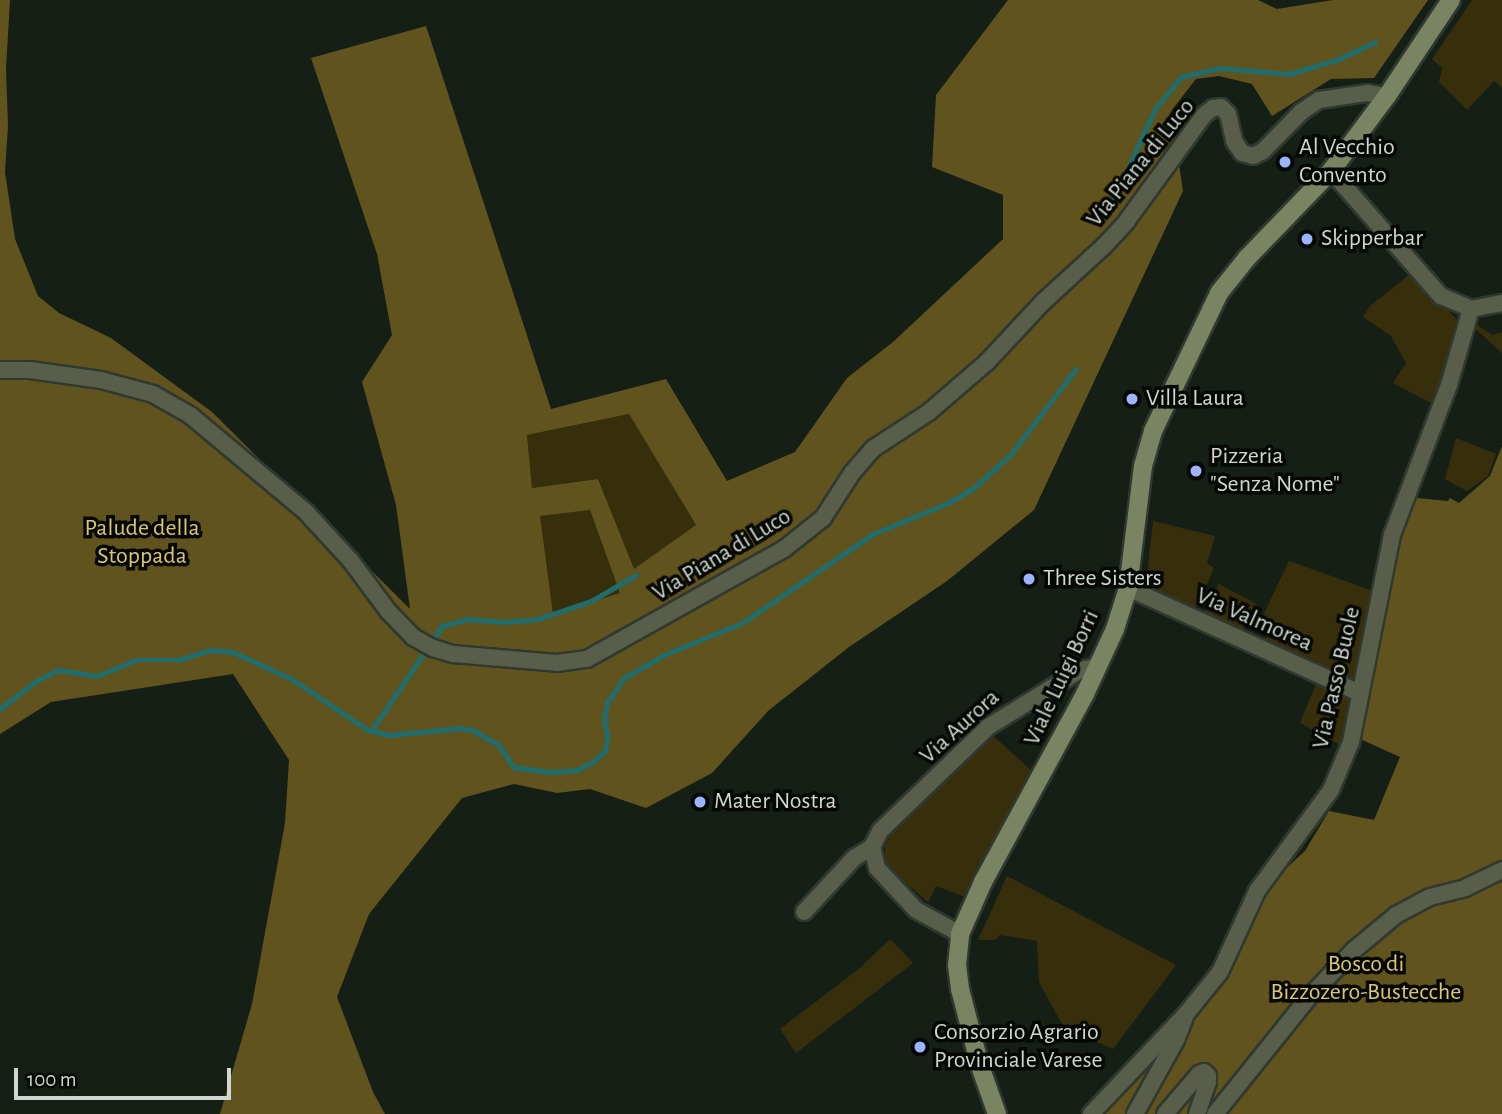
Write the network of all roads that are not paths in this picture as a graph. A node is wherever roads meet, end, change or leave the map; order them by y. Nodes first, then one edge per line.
1 (1451, 0) edge
2 (1387, 96) junction
3 (1331, 171) junction
4 (1502, 303) edge
5 (1471, 309) junction
6 (0, 370) edge
7 (1128, 588) junction
8 (1097, 667) junction
9 (1360, 693) junction
10 (872, 847) junction
11 (1502, 870) edge
12 (804, 912) dead end
13 (960, 934) junction
14 (1186, 1014) junction
15 (997, 1114) edge
16 (1091, 1114) edge
17 (1135, 1114) edge
18 (1165, 1114) edge
19 (1197, 1114) edge
20 (1215, 1114) edge

1 - 2 main road, Viale Luigi Borri
2 - 3 main road, Viale Luigi Borri
2 - 6 street, Via Piana di Luco
3 - 5 street
3 - 7 main road, Viale Luigi Borri
4 - 5 street
5 - 9 street, Via Passo Buole
7 - 8 main road, Viale Luigi Borri
7 - 9 street, Via Valmorea
8 - 10 street, Via Aurora
8 - 13 main road, Viale Luigi Borri
9 - 14 street, Via Passo Buole
10 - 12 street, Via Aurora
10 - 13 street
11 - 20 street
13 - 15 main road, Viale Luigi Borri
14 - 16 street, Via Passo Buole
14 - 17 street
18 - 19 street

